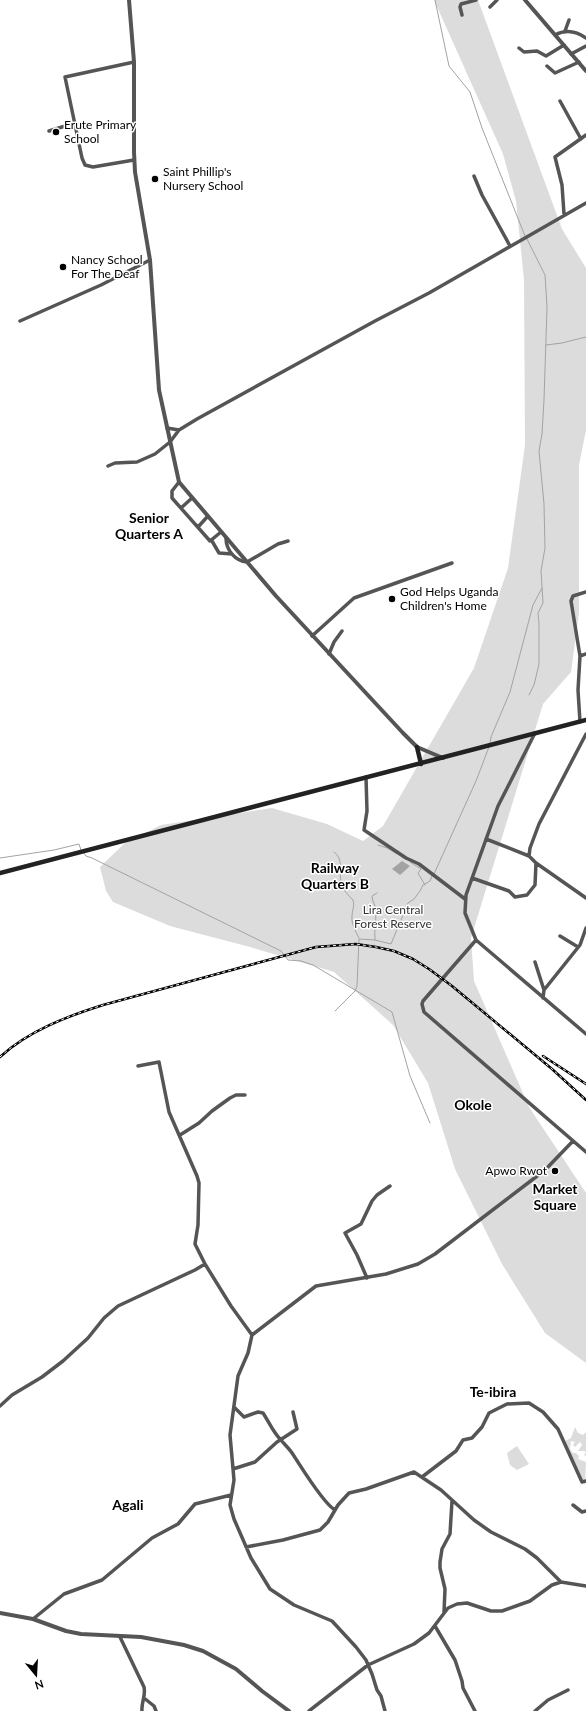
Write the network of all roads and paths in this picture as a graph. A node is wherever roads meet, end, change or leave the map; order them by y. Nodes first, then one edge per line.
1 (129, 0) edge
2 (476, 0) edge
3 (497, 0) edge
4 (526, 0) edge
5 (490, 7) dead end
6 (462, 15) dead end
7 (569, 20) dead end
8 (566, 32) junction
9 (555, 35) junction
10 (586, 38) edge
11 (564, 45) junction
12 (586, 46) edge
13 (519, 48) dead end
14 (572, 54) junction
15 (134, 62) junction
16 (579, 62) junction
17 (547, 66) dead end
18 (586, 71) edge
19 (560, 101) dead end
20 (75, 123) junction
21 (48, 131) dead end
22 (586, 135) edge
23 (581, 139) junction
24 (134, 160) junction
25 (474, 176) dead end
26 (586, 203) edge
27 (564, 214) junction
28 (510, 246) junction
29 (150, 260) junction
30 (20, 321) dead end
31 (167, 428) junction
32 (179, 430) junction
33 (170, 442) junction
34 (108, 466) dead end
35 (179, 482) junction
36 (192, 498) junction
37 (181, 508) junction
38 (208, 516) junction
39 (198, 527) junction
40 (221, 532) junction
41 (226, 538) junction
42 (212, 541) junction
43 (288, 541) dead end
44 (232, 554) junction
45 (246, 562) junction
46 (452, 563) dead end
47 (586, 592) edge
48 (342, 630) dead end
49 (312, 636) junction
50 (329, 654) junction
51 (586, 654) edge
52 (580, 656) junction
53 (586, 720) edge
54 (580, 722) junction
55 (535, 733) junction
56 (586, 734) edge
57 (417, 747) junction
58 (443, 758) junction
59 (421, 764) junction
60 (366, 777) junction
61 (486, 839) junction
62 (529, 856) junction
63 (536, 863) junction
64 (0, 873) edge
65 (472, 878) junction
66 (586, 898) edge
67 (465, 899) junction
68 (586, 928) edge
69 (560, 936) dead end
70 (476, 940) junction
71 (578, 947) junction
72 (535, 962) dead end
73 (544, 990) junction
74 (543, 998) junction
75 (586, 1034) edge
76 (138, 1066) dead end
77 (245, 1095) dead end
78 (180, 1135) junction
79 (573, 1141) junction
80 (586, 1152) edge
81 (390, 1186) dead end
82 (204, 1264) junction
83 (367, 1278) junction
84 (252, 1335) junction
85 (0, 1406) edge
86 (234, 1407) junction
87 (293, 1412) dead end
88 (280, 1440) junction
89 (234, 1469) junction
90 (422, 1477) junction
91 (586, 1481) edge
92 (231, 1495) junction
93 (452, 1501) junction
94 (573, 1504) dead end
95 (335, 1510) junction
96 (586, 1511) edge
97 (246, 1547) junction
98 (561, 1582) junction
99 (586, 1586) edge
100 (444, 1612) junction
101 (0, 1613) edge
102 (33, 1619) junction
103 (435, 1626) junction
104 (120, 1637) junction
105 (368, 1665) junction
106 (568, 1690) dead end
107 (144, 1698) junction
108 (142, 1711) edge
109 (156, 1711) edge
110 (289, 1711) edge
111 (309, 1711) edge
112 (384, 1711) edge
113 (475, 1711) edge
114 (535, 1711) edge

1 - 15 street
2 - 6 street
3 - 5 street
4 - 9 street
7 - 8 street
8 - 9 street
8 - 10 street
9 - 11 street
11 - 13 street
11 - 14 street
12 - 14 street
14 - 16 street
15 - 20 street
15 - 24 street
16 - 17 street
16 - 18 street
19 - 23 street
20 - 21 street
20 - 24 street
22 - 23 street
23 - 27 street
24 - 29 street
25 - 28 street
26 - 27 street
27 - 28 street
28 - 32 street
29 - 30 street
29 - 31 street
31 - 32 street
31 - 33 street
32 - 33 street
33 - 34 street
33 - 35 street
35 - 36 street
35 - 37 street
36 - 37 street
36 - 38 street
37 - 39 street
38 - 39 street
38 - 40 street
39 - 42 street
40 - 41 street
40 - 42 street
41 - 44 street
41 - 45 street
42 - 44 street
43 - 45 street
44 - 45 street
45 - 49 street
46 - 49 street
47 - 52 street
48 - 50 street
49 - 50 street
50 - 57 street
51 - 52 street
52 - 54 street
53 - 54 main road
54 - 55 main road
55 - 58 main road
55 - 61 street
56 - 62 street
57 - 58 street
57 - 59 main road
58 - 59 main road
59 - 60 main road
60 - 64 main road
60 - 67 street
61 - 62 street
61 - 65 street
62 - 63 street
63 - 65 street
63 - 66 street
65 - 67 street
67 - 70 street
68 - 71 street
69 - 71 street
70 - 74 street
70 - 79 street
71 - 73 street
72 - 73 street
73 - 74 street
74 - 75 street
76 - 78 street
77 - 78 street
78 - 82 street
79 - 80 street
79 - 83 street
81 - 83 street
82 - 84 street
82 - 85 street
83 - 84 street
84 - 86 street
86 - 88 street
86 - 89 street
87 - 88 street
88 - 89 street
88 - 95 street
89 - 92 street
90 - 91 street
90 - 93 street
90 - 95 street
92 - 97 street
92 - 102 street
93 - 98 street
93 - 100 street
94 - 96 street
95 - 97 street
97 - 105 street
98 - 99 street
98 - 100 street
100 - 103 street
101 - 102 street
102 - 104 street
103 - 105 street
103 - 113 street
104 - 107 street
104 - 110 street
105 - 111 street
105 - 112 street
106 - 114 street
107 - 108 street
107 - 109 street

